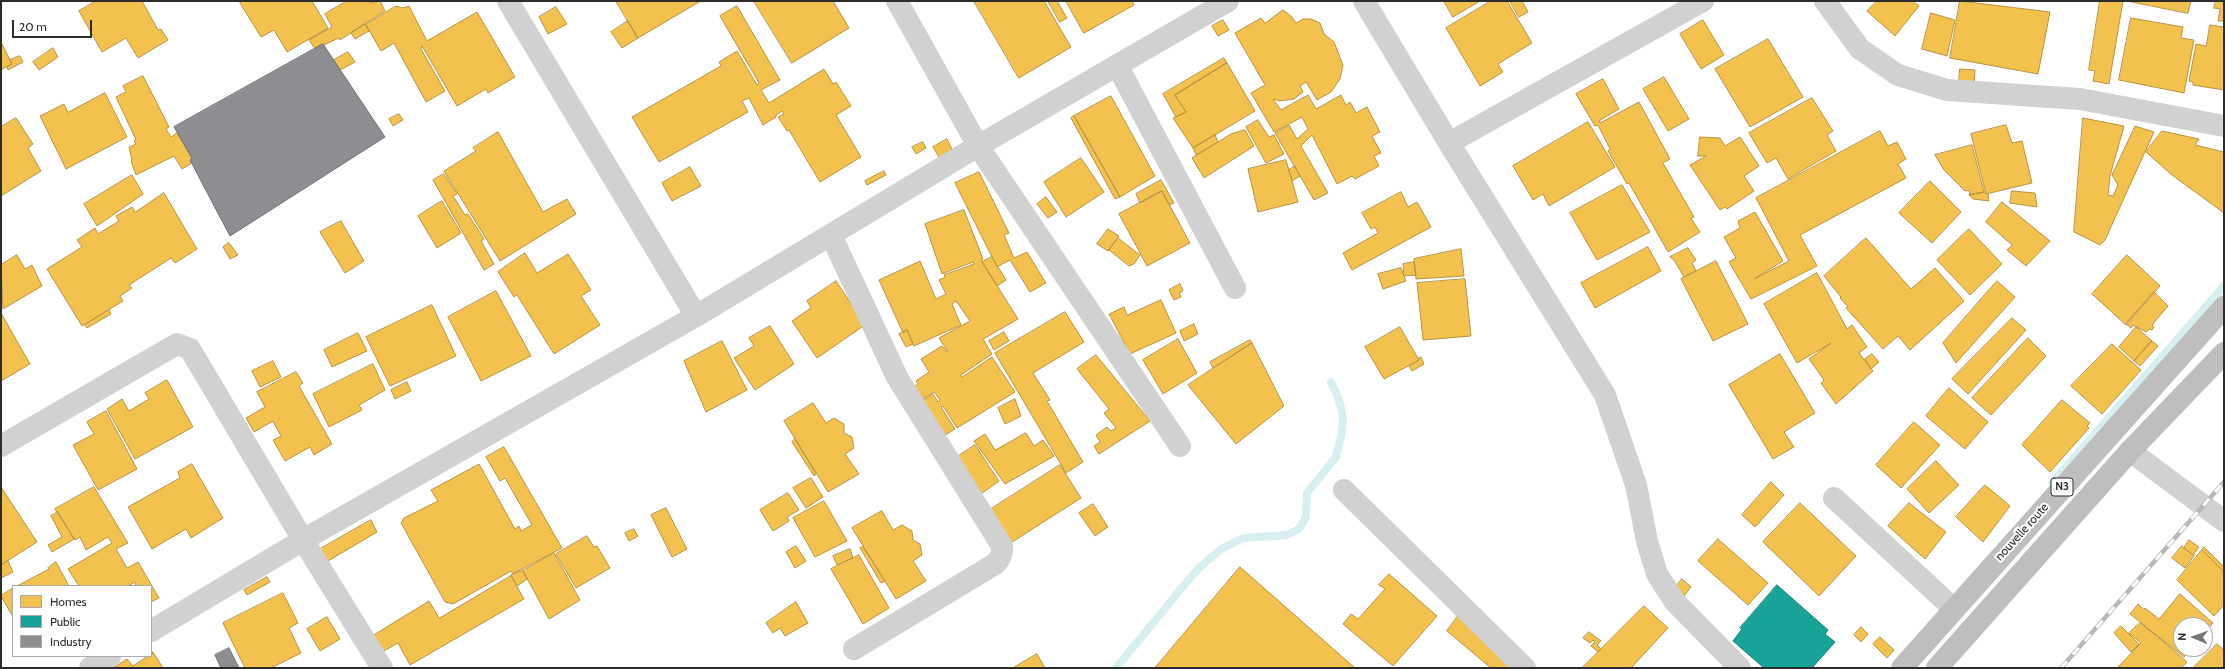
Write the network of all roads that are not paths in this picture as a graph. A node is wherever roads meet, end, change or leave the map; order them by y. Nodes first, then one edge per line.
1 (508, 1) edge
2 (897, 1) edge
3 (1228, 1) edge
4 (1364, 1) edge
5 (1703, 1) edge
6 (1826, 1) edge
7 (1117, 65) junction
8 (2224, 126) edge
9 (1449, 144) junction
10 (978, 146) junction
11 (831, 235) junction
12 (1235, 288) dead end
13 (2224, 307) edge
14 (696, 316) junction
15 (2224, 353) edge
16 (1, 446) edge
17 (1180, 446) dead end
18 (2130, 451) junction
19 (1344, 490) dead end
20 (1834, 498) dead end
21 (2224, 520) edge
22 (303, 540) junction
23 (1954, 609) junction
24 (152, 630) edge
25 (854, 649) dead end
26 (108, 657) edge
27 (90, 668) edge
28 (382, 668) edge
29 (1525, 668) edge
30 (1740, 668) edge
31 (1902, 668) edge
32 (1937, 668) edge

1 - 14 street
2 - 10 street
3 - 7 street
4 - 9 street
5 - 9 street
6 - 8 street
7 - 10 street
7 - 12 street
9 - 30 street
10 - 11 street
10 - 17 street
11 - 14 street
11 - 25 street
13 - 23 highway, nouvelle route / N3
14 - 22 street
15 - 18 highway, N3
16 - 22 street
18 - 21 street
18 - 32 highway, N3
19 - 29 street
20 - 23 street
22 - 24 street
22 - 28 street
23 - 31 highway, nouvelle route / N3
26 - 27 street

